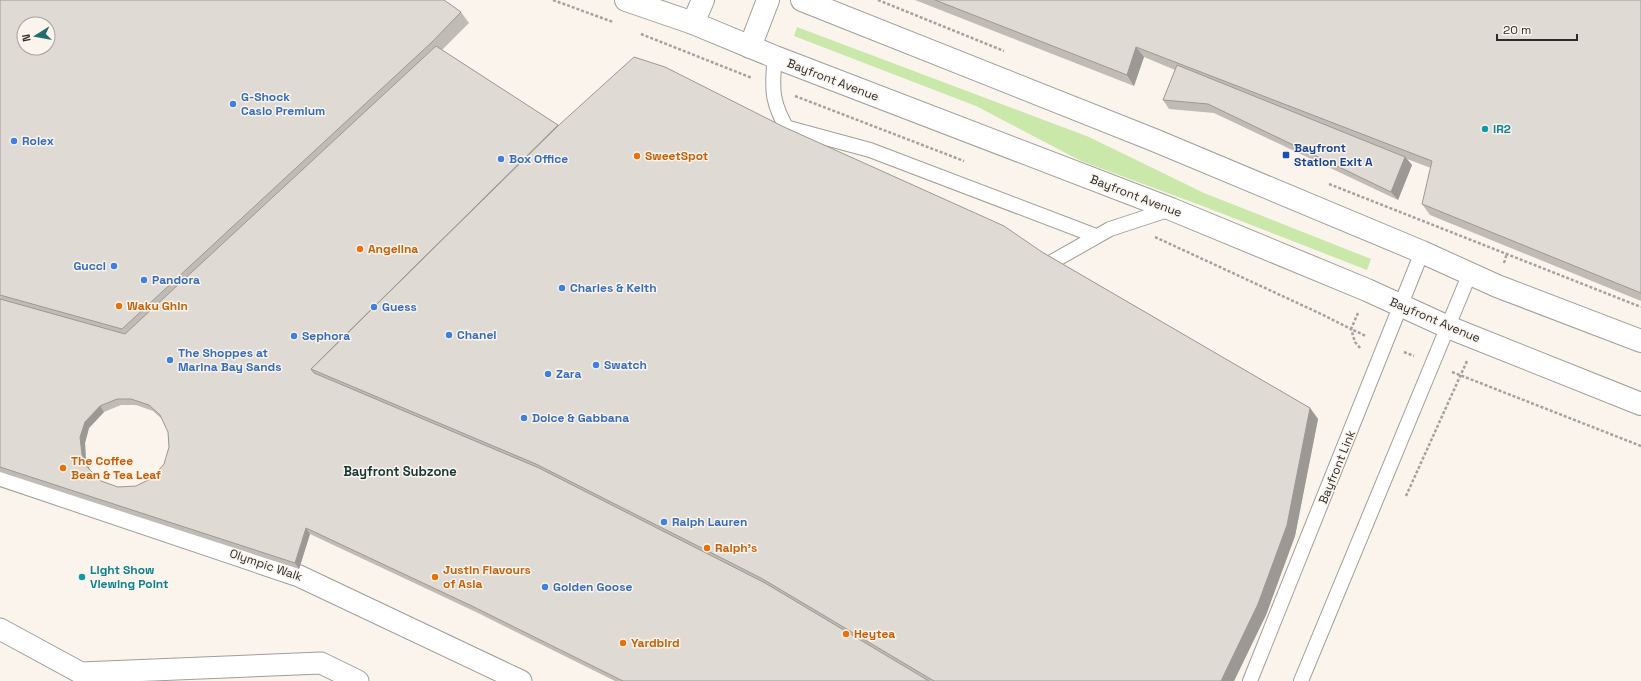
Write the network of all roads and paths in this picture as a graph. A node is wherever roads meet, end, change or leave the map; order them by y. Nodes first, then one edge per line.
1 (626, 0) edge
2 (703, 0) edge
3 (768, 0) edge
4 (802, 0) edge
5 (693, 23) junction
6 (750, 47) junction
7 (775, 57) junction
8 (1172, 209) junction
9 (1394, 211) dead end
10 (1096, 236) junction
11 (1422, 252) junction
12 (1050, 263) edge
13 (1470, 274) junction
14 (1400, 306) junction
15 (1641, 307) edge
16 (1448, 327) junction
17 (1641, 341) edge
18 (1432, 364) junction
19 (1461, 375) junction
20 (1641, 404) edge
21 (1641, 446) edge
22 (0, 475) edge
23 (1406, 496) dead end
24 (0, 629) edge
25 (1300, 679) edge
26 (358, 681) edge
27 (521, 681) edge
28 (1250, 681) edge

1 - 5 main road, Bayfront Avenue
2 - 5 main road
3 - 6 main road
4 - 11 main road
5 - 6 main road, Bayfront Avenue
6 - 7 main road, Bayfront Avenue
7 - 8 main road, Bayfront Avenue
7 - 10 lane
8 - 10 lane
8 - 14 main road, Bayfront Avenue
9 - 15 path
10 - 12 lane
11 - 13 main road
11 - 14 lane, Bayfront Link
13 - 16 lane
13 - 17 main road
14 - 16 main road, Bayfront Avenue
14 - 28 lane, Bayfront Link
16 - 18 lane
16 - 20 main road, Bayfront Avenue
18 - 19 path
18 - 25 lane
19 - 21 path
19 - 23 path
22 - 27 street, Olympic Walk
24 - 26 street

